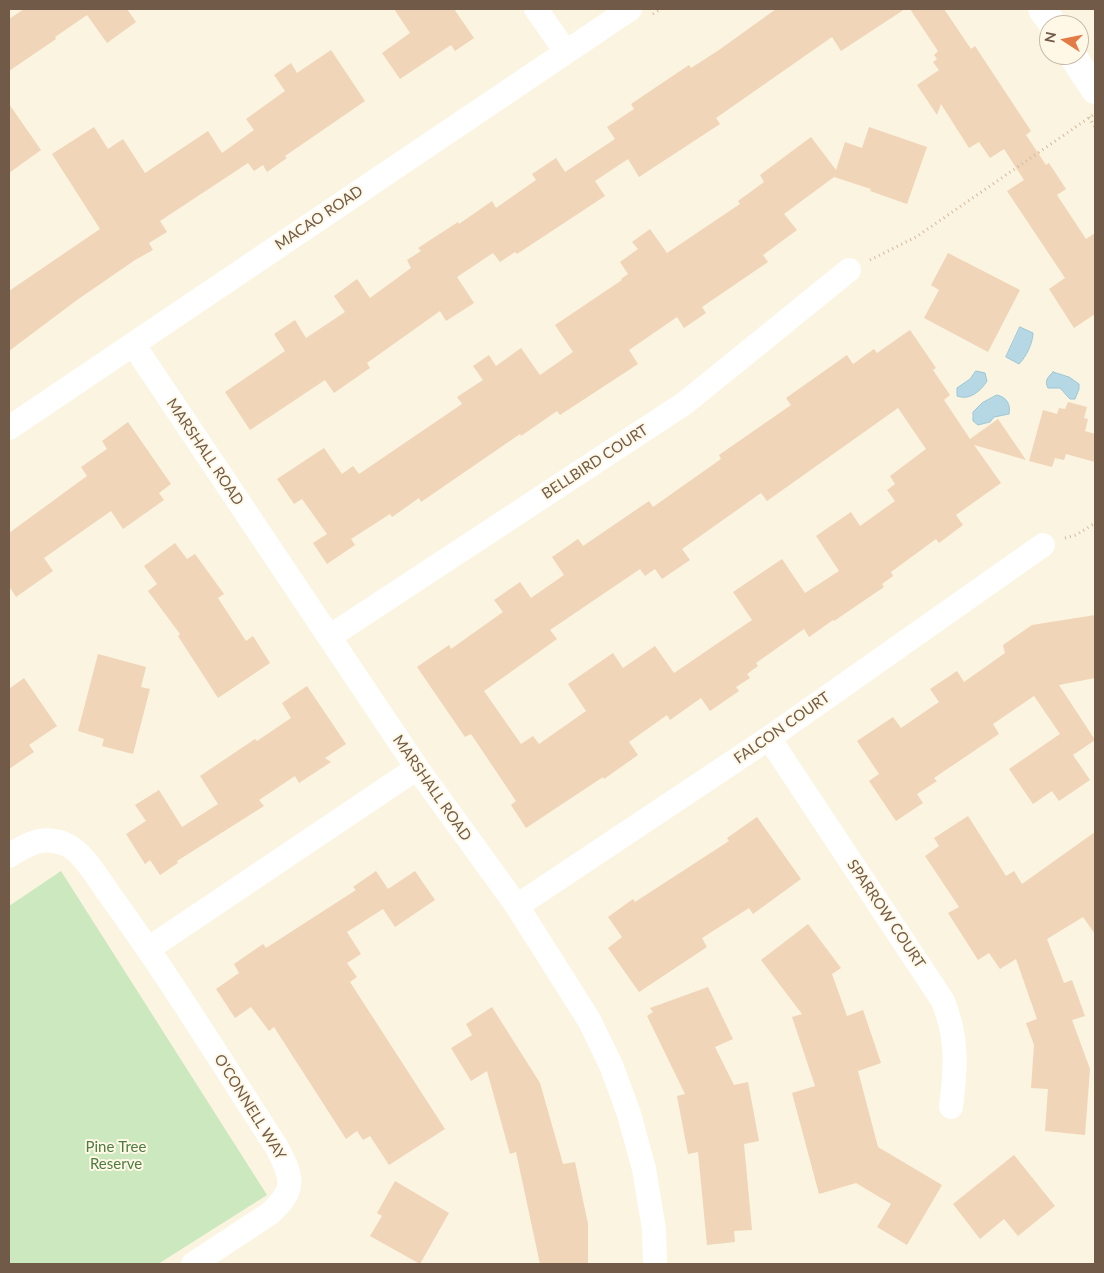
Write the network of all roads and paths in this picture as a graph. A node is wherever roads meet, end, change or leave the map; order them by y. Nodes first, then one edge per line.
1 (536, 9) edge
2 (630, 9) edge
3 (566, 52) junction
4 (1079, 65) edge
5 (1095, 90) edge
6 (1095, 114) edge
7 (849, 270) joint
8 (133, 344) junction
9 (9, 428) edge
10 (1095, 522) edge
11 (1043, 545) joint
12 (330, 638) junction
13 (769, 738) junction
14 (417, 768) junction
15 (9, 856) edge
16 (517, 906) junction
17 (148, 948) junction
18 (951, 1107) dead end
19 (193, 1264) edge
20 (655, 1264) edge

1 - 3 street
2 - 3 street, MACAO ROAD
3 - 8 street, MACAO ROAD
4 - 5 street
6 - 7 path
7 - 12 street, BELLBIRD COURT
8 - 9 street, MACAO ROAD
8 - 12 street, MARSHALL ROAD
10 - 11 path
11 - 13 street, FALCON COURT
12 - 14 street, MARSHALL ROAD
13 - 16 street, FALCON COURT
13 - 18 street, SPARROW COURT
14 - 16 street, MARSHALL ROAD
14 - 17 street
15 - 17 street, O'CONNELL WAY
16 - 20 street, MARSHALL ROAD
17 - 19 street, O'CONNELL WAY

